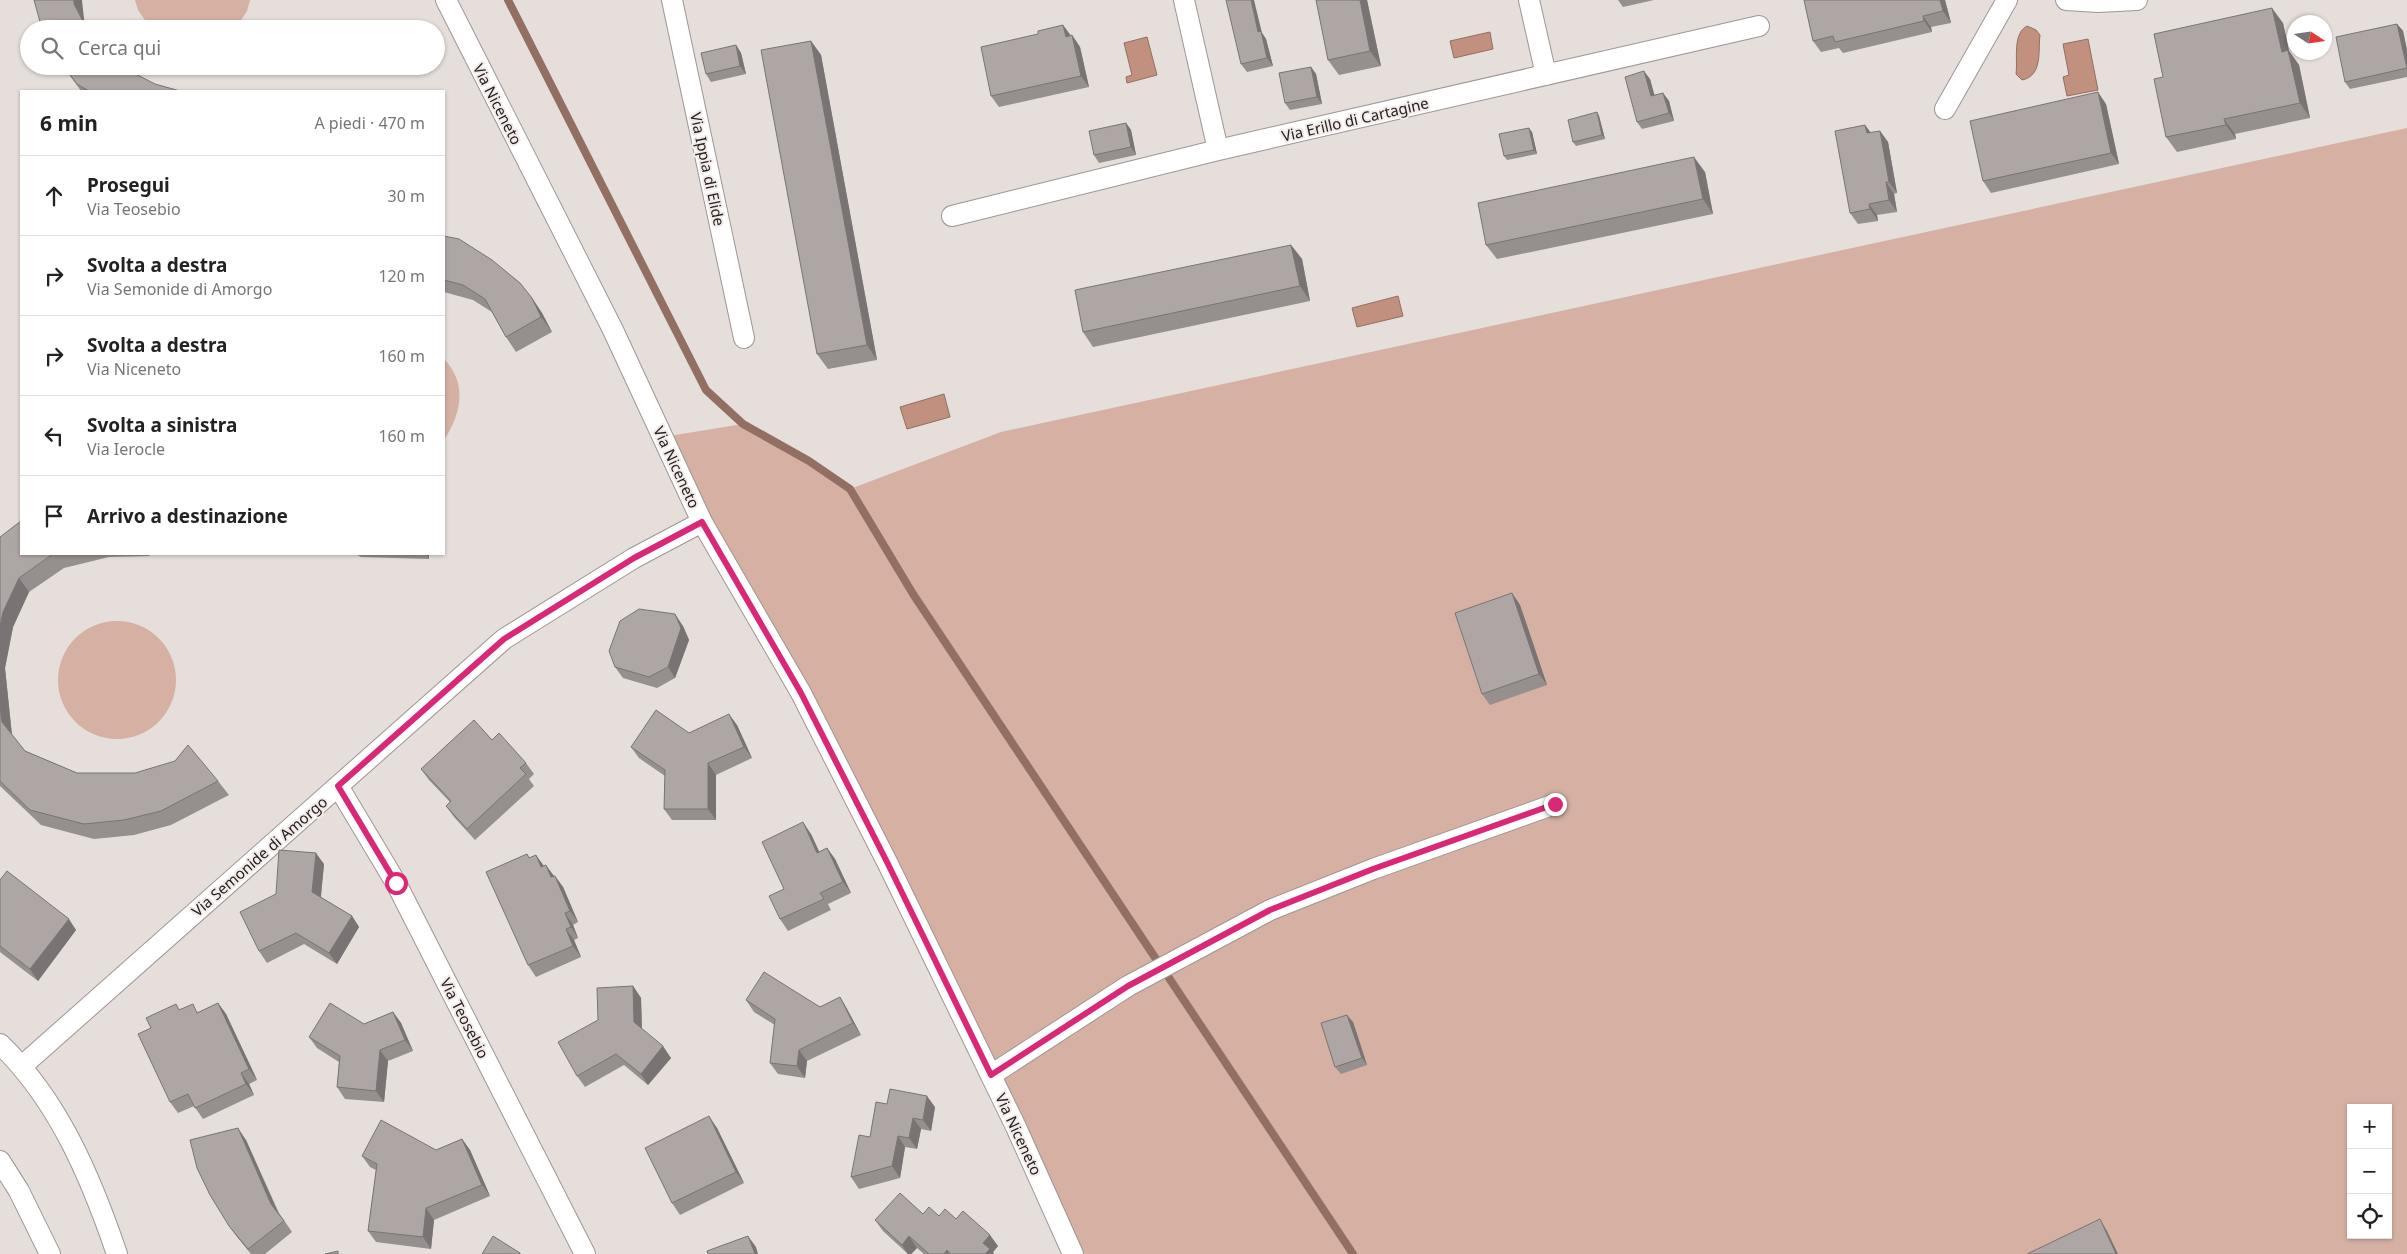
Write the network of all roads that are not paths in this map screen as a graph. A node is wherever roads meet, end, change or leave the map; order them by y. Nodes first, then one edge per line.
1 (446, 0) edge
2 (672, 0) edge
3 (1184, 0) edge
4 (1529, 0) edge
5 (2006, 0) edge
6 (2066, 0) edge
7 (2137, 0) edge
8 (1759, 26) dead end
9 (1546, 75) junction
10 (1945, 109) dead end
11 (1218, 150) junction
12 (952, 216) dead end
13 (744, 338) dead end
14 (702, 522) junction
15 (338, 786) junction
16 (1555, 804) dead end
17 (0, 1044) edge
18 (22, 1066) junction
19 (991, 1075) junction
20 (0, 1161) edge
21 (50, 1254) edge
22 (116, 1254) edge
23 (585, 1254) edge
24 (1072, 1254) edge

1 - 14 street, Via Niceneto
2 - 13 street, Via Ippia di Elide
3 - 11 street
4 - 9 street
5 - 10 street
6 - 7 street
8 - 9 street, Via Erillo di Cartagine
9 - 11 street, Via Erillo di Cartagine
11 - 12 street, Via Erillo di Cartagine
14 - 15 street, Via Semonide di Amorgo
14 - 19 street, Via Niceneto
15 - 18 street, Via Semonide di Amorgo
15 - 23 street, Via Teosebio
16 - 19 street
17 - 18 street
18 - 22 street
19 - 24 street, Via Niceneto
20 - 21 street

